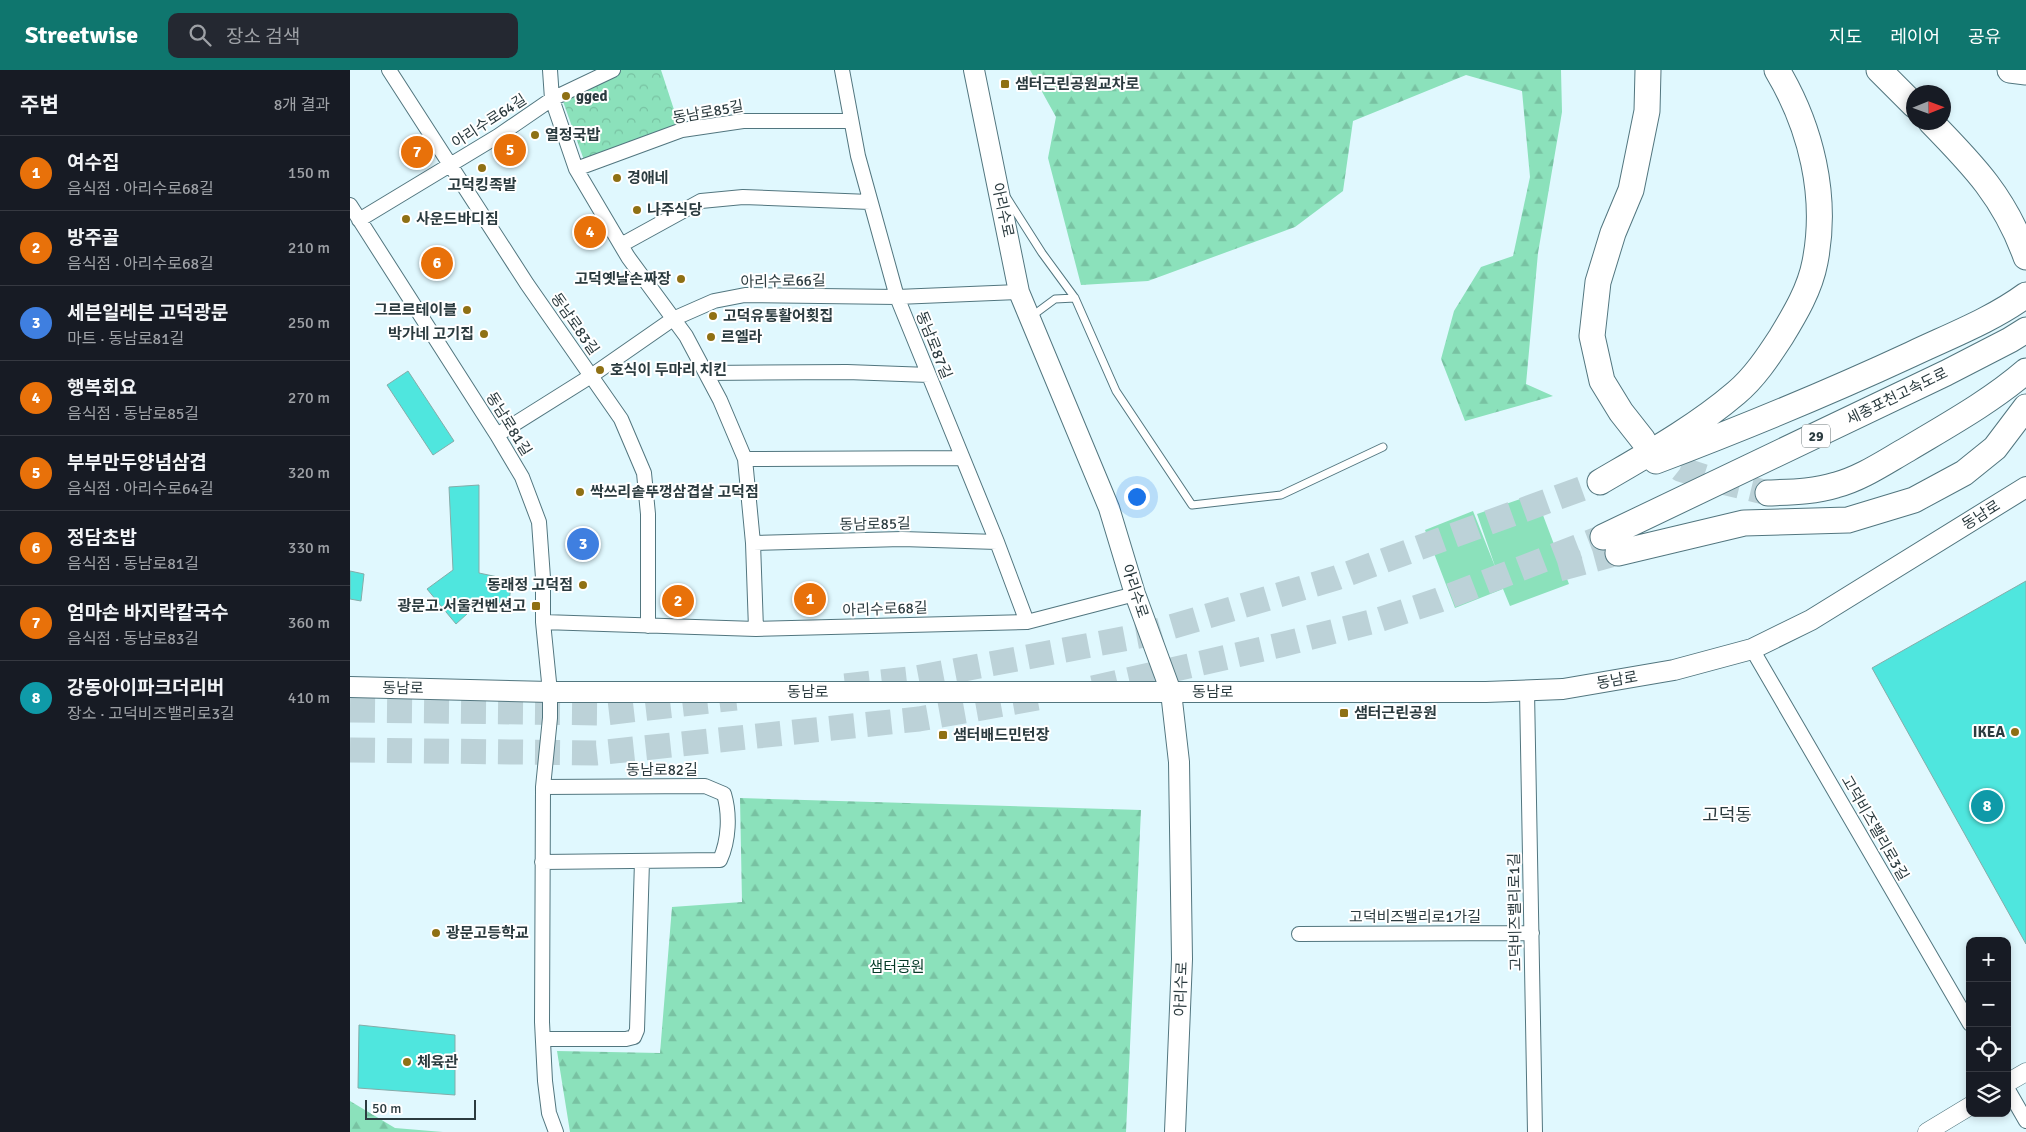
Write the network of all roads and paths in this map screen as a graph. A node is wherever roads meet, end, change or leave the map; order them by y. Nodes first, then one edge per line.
1 (389, 70) edge
2 (550, 70) edge
3 (613, 70) edge
4 (842, 70) edge
5 (974, 70) edge
6 (1648, 70) edge
7 (1653, 70) edge
8 (1777, 70) edge
9 (1879, 70) edge
10 (2010, 70) edge
11 (2026, 72) edge
12 (1906, 97) edge
13 (552, 99) junction
14 (851, 121) junction
15 (1939, 130) edge
16 (449, 166) junction
17 (576, 170) junction
18 (998, 184) junction
19 (870, 202) junction
20 (350, 205) edge
21 (359, 220) junction
22 (621, 245) junction
23 (2026, 257) edge
24 (1019, 292) junction
25 (2026, 295) edge
26 (897, 297) junction
27 (1076, 298) junction
28 (673, 318) junction
29 (1030, 318) junction
30 (2026, 330) edge
31 (2026, 371) edge
32 (706, 373) junction
33 (929, 375) junction
34 (592, 376) junction
35 (2026, 407) edge
36 (497, 435) junction
37 (1643, 440) tunnel mouth
38 (1382, 447) dead end
39 (961, 458) junction
40 (745, 459) junction
41 (2026, 487) edge
42 (1768, 493) tunnel mouth
43 (997, 542) junction
44 (753, 543) junction
45 (1136, 594) junction
46 (543, 622) junction
47 (1027, 622) junction
48 (648, 626) junction
49 (756, 629) junction
50 (1752, 649) junction
51 (350, 687) edge
52 (1526, 691) junction
53 (550, 692) junction
54 (1171, 692) junction
55 (543, 787) junction
56 (642, 861) junction
57 (542, 862) junction
58 (1532, 933) junction
59 (1299, 934) dead end
60 (1966, 1017) edge
61 (543, 1039) junction
62 (2026, 1072) edge
63 (2011, 1081) edge
64 (2011, 1095) edge
65 (1966, 1108) edge
66 (2026, 1121) edge
67 (556, 1132) edge
68 (1175, 1132) edge
69 (1535, 1132) edge
70 (1927, 1132) edge

1 - 16 street, 동남로83길
2 - 13 street
3 - 13 street, 아리수로64길
4 - 14 street, 동남로87길
5 - 18 main road, 아리수로
6 - 7 lane
6 - 37 highway
8 - 25 highway, 세종포천고속도로 / 29
9 - 12 highway
10 - 11 highway
13 - 16 street, 아리수로64길
13 - 17 street
14 - 17 street, 동남로85길
14 - 19 street, 동남로87길
15 - 23 highway
16 - 21 street, 아리수로64길
16 - 34 street, 동남로83길
17 - 22 street
18 - 24 main road, 아리수로
18 - 27 lane
19 - 22 street
19 - 26 street, 동남로87길
20 - 21 street, 동남로81길
21 - 36 street, 동남로81길
22 - 28 street
24 - 26 street, 아리수로66길
24 - 29 main road, 아리수로
26 - 28 street, 아리수로66길
26 - 33 street, 동남로87길
27 - 29 lane
27 - 38 lane
28 - 32 street
28 - 34 street, 아리수로66길
29 - 45 main road, 아리수로
30 - 35 highway, 세종포천고속도로 / 29
31 - 42 highway
32 - 33 street
32 - 40 street
33 - 39 street, 동남로87길
34 - 36 street, 아리수로66길
34 - 48 street, 동남로83길
36 - 46 street, 동남로81길
39 - 40 street
39 - 43 street, 동남로87길
40 - 44 street
41 - 50 main road, 동남로
43 - 44 street, 동남로85길
43 - 47 street, 동남로87길
44 - 49 street
45 - 47 street, 아리수로68길
45 - 54 main road, 아리수로
46 - 48 street, 아리수로68길
46 - 53 street, 동남로81길
47 - 49 street, 아리수로68길
48 - 49 street, 아리수로68길
50 - 52 main road, 동남로
50 - 60 street, 고덕비즈밸리로3길
51 - 53 main road, 동남로
52 - 54 main road, 동남로
52 - 58 street, 고덕비즈밸리로1길
53 - 54 main road, 동남로
53 - 55 street
54 - 68 main road, 아리수로
55 - 56 street, 동남로82길
55 - 57 street
56 - 57 street, 동남로82길
56 - 61 street
57 - 61 street
58 - 59 street, 고덕비즈밸리로1가길
58 - 69 street, 고덕비즈밸리로1길
61 - 67 street
62 - 63 street
64 - 66 street
65 - 70 street

